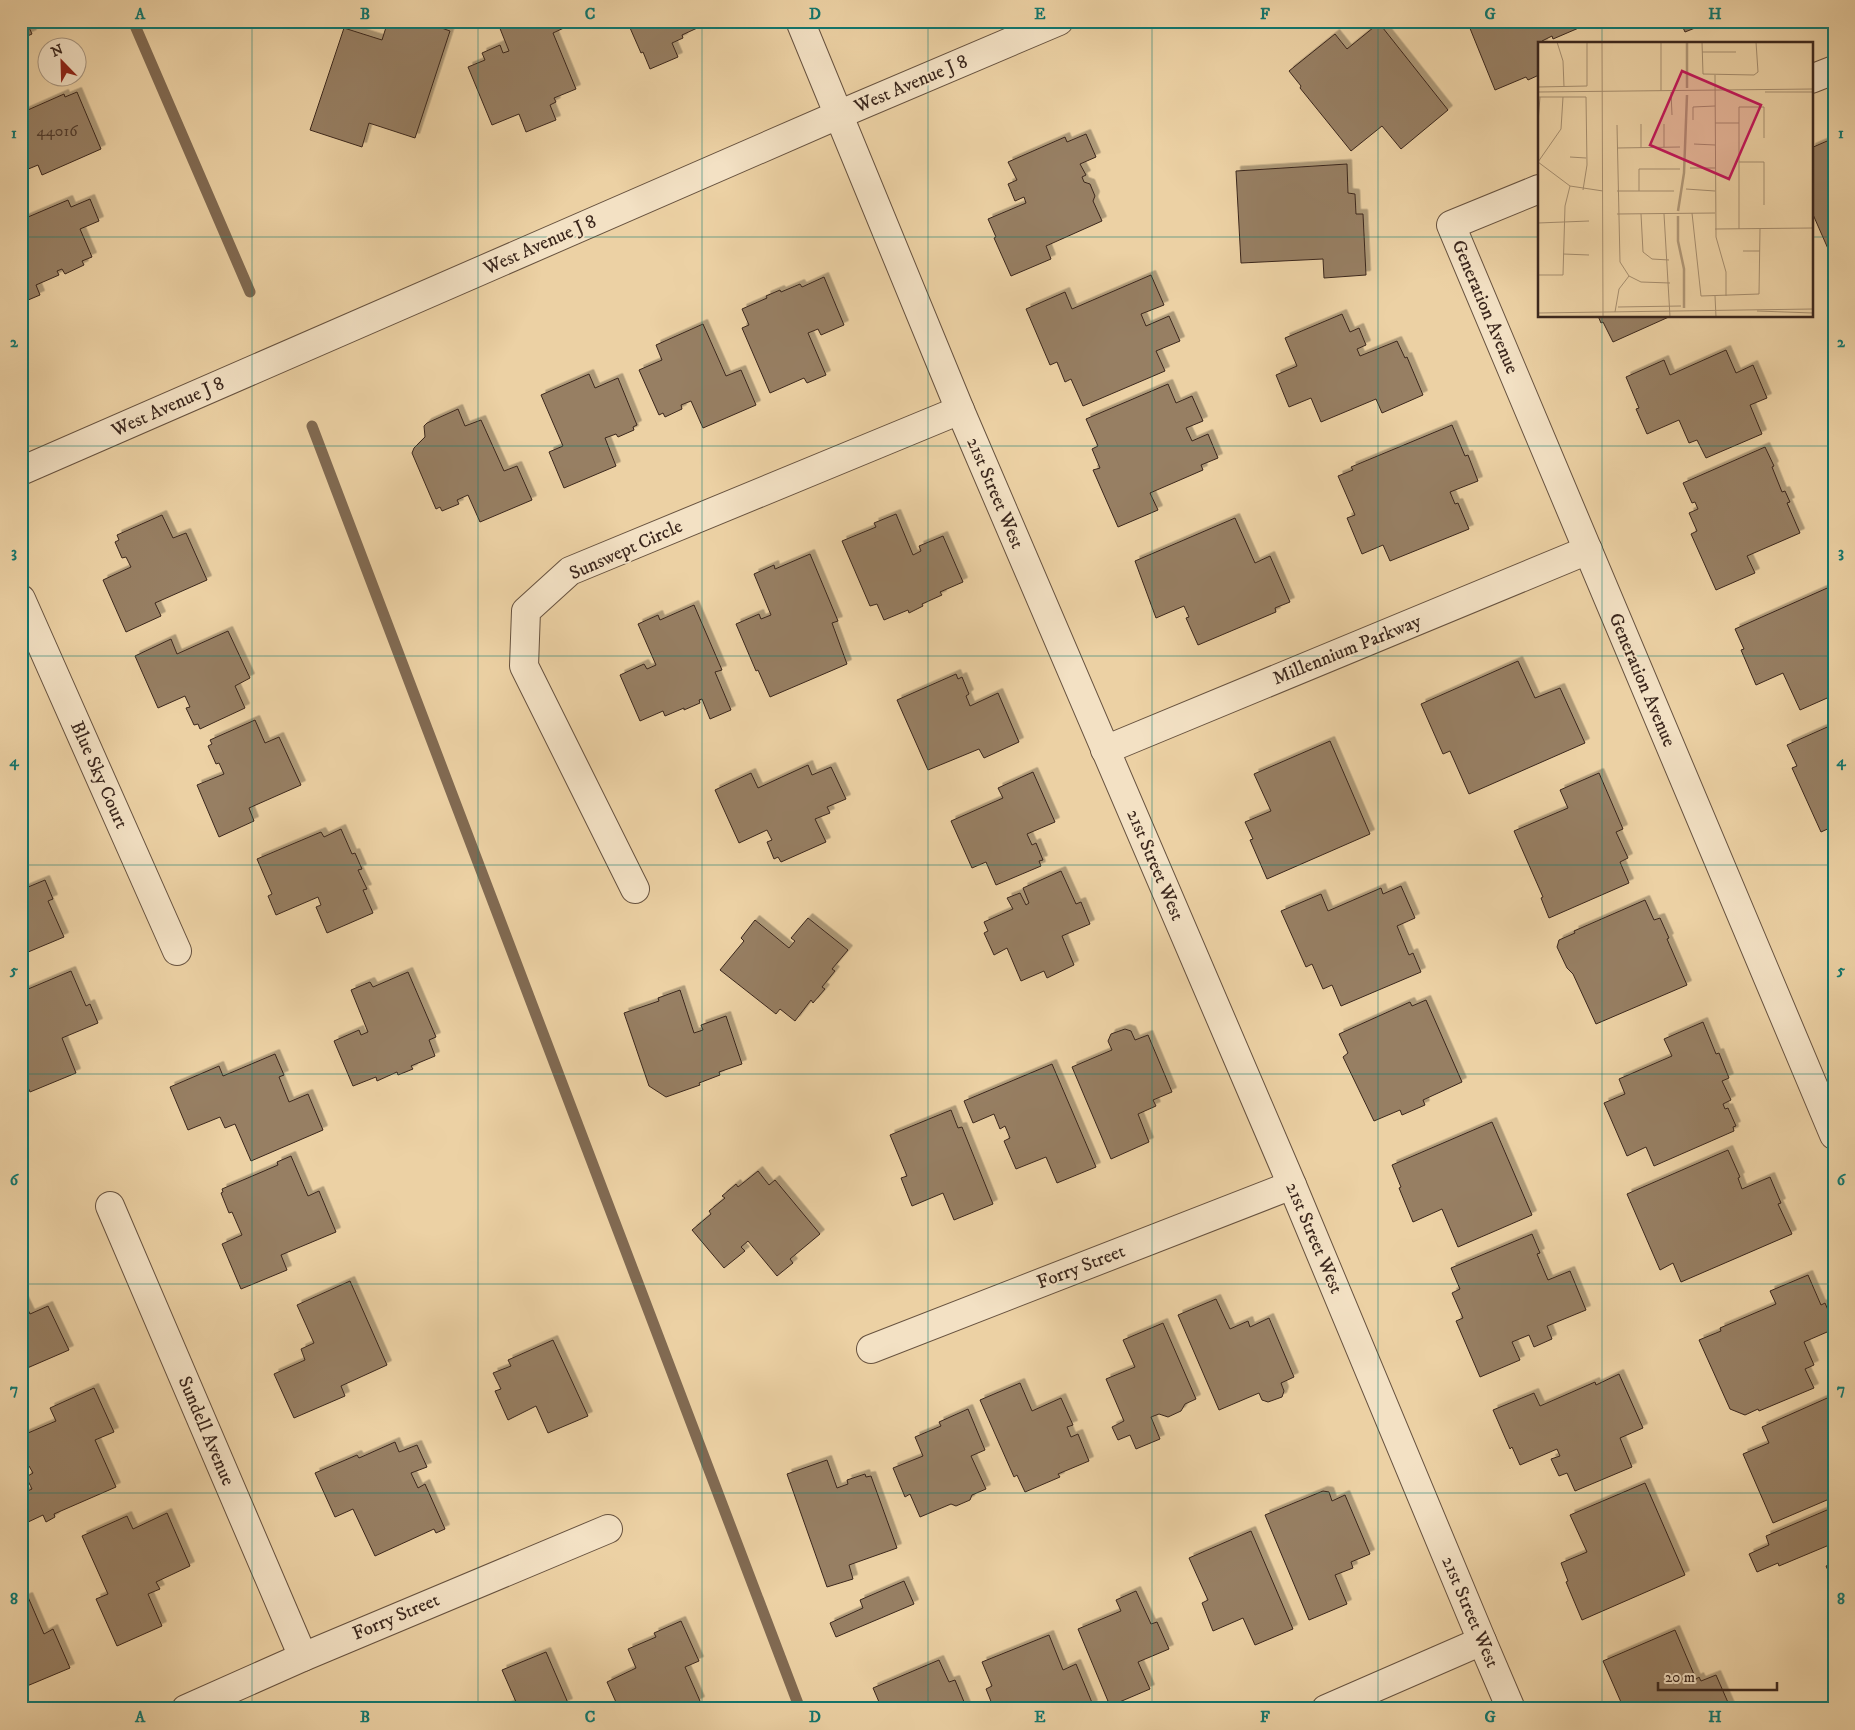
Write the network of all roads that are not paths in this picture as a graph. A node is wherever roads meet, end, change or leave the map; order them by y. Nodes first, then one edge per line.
1 (800, 21) edge
2 (1059, 21) edge
3 (1834, 70) edge
4 (1812, 79) edge
5 (838, 115) junction
6 (1538, 189) edge
7 (960, 410) junction
8 (21, 471) edge
9 (1588, 550) junction
10 (21, 600) edge
11 (1105, 750) junction
12 (635, 889) dead end
13 (177, 951) dead end
14 (1834, 1135) edge
15 (1292, 1184) junction
16 (110, 1206) dead end
17 (871, 1349) dead end
18 (608, 1528) dead end
19 (1482, 1641) junction
20 (303, 1656) junction
21 (186, 1709) edge
22 (1326, 1709) edge
23 (1511, 1709) edge

1 - 5 street, 21st Street West
2 - 5 street, West Avenue J 8
3 - 4 street
5 - 7 street, 21st Street West
5 - 8 street, West Avenue J 8
6 - 9 street, Generation Avenue
7 - 11 street, 21st Street West
7 - 12 street, Sunswept Circle
9 - 11 street, Millennium Parkway
9 - 14 street, Generation Avenue
10 - 13 street, Blue Sky Court
11 - 15 street, 21st Street West
15 - 17 street, Forry Street
15 - 19 street, 21st Street West
16 - 20 street, Sundell Avenue
18 - 20 street, Forry Street
19 - 22 street
19 - 23 street, 21st Street West
20 - 21 street, Forry Street

